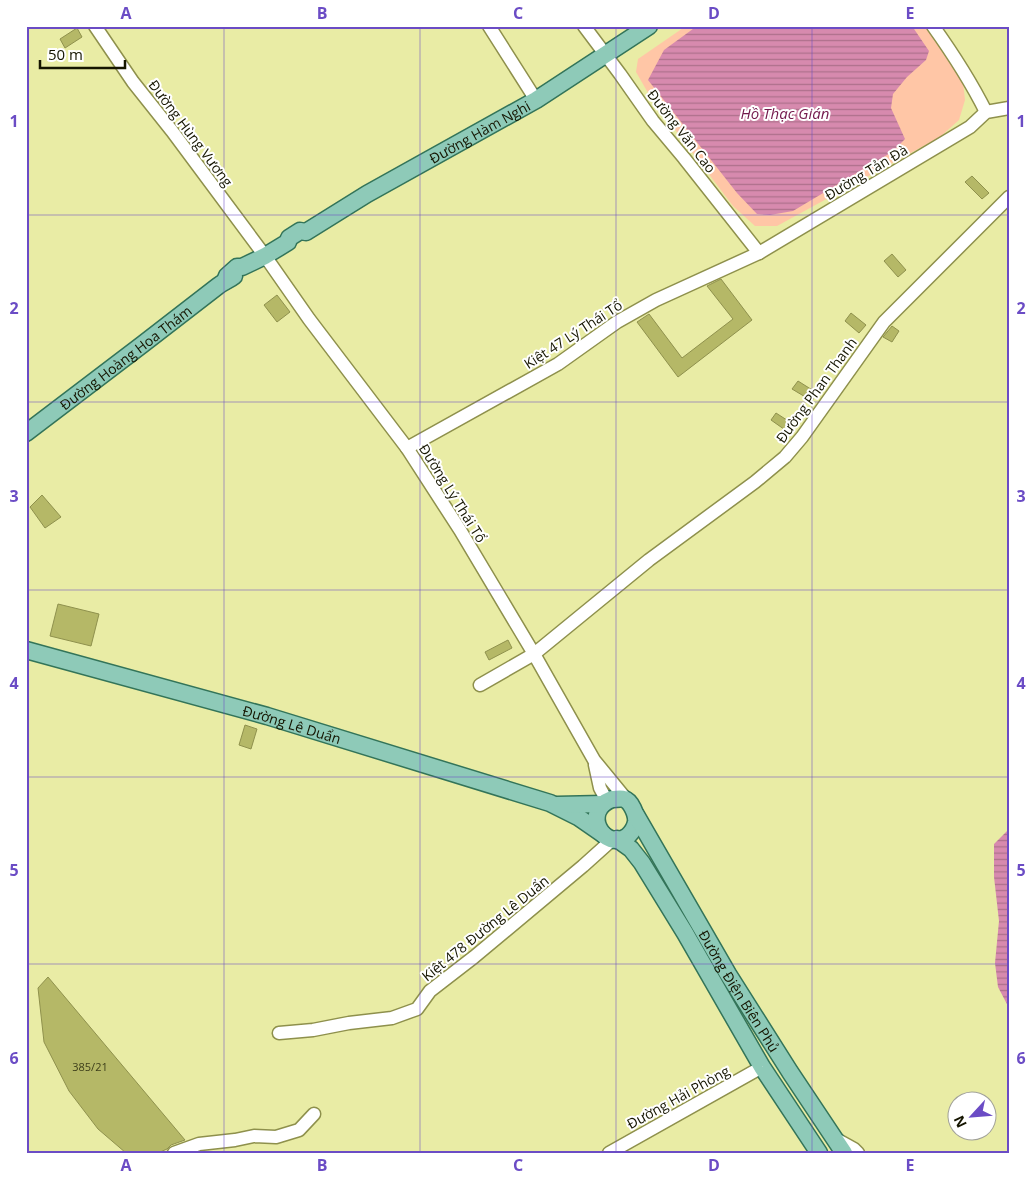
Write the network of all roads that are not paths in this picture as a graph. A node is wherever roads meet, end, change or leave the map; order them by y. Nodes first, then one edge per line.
1 (95, 26) edge
2 (488, 26) edge
3 (584, 26) edge
4 (649, 26) edge
5 (933, 26) edge
6 (605, 55) junction
7 (536, 100) junction
8 (1009, 108) edge
9 (986, 112) junction
10 (1009, 198) edge
11 (759, 254) junction
12 (265, 256) junction
13 (26, 433) edge
14 (407, 448) junction
15 (26, 650) edge
16 (534, 654) junction
17 (480, 685) dead end
18 (594, 760) junction
19 (626, 799) junction
20 (605, 802) junction
21 (555, 805) junction
22 (636, 816) junction
23 (611, 838) junction
24 (279, 1033) dead end
25 (762, 1067) junction
26 (314, 1114) dead end
27 (840, 1146) edge
28 (174, 1153) edge
29 (609, 1153) edge
30 (819, 1153) edge
31 (858, 1153) edge

1 - 12 street, Đường Hùng Vương
2 - 7 street
3 - 6 street, Đường Văn Cao
4 - 6 main road, Đường Hàm Nghi
5 - 9 street
6 - 7 main road, Đường Hàm Nghi
6 - 11 street, Đường Văn Cao
7 - 12 main road, Đường Hàm Nghi
8 - 9 street
9 - 11 street, Đường Tản Đà
10 - 16 street, Đường Phan Thanh
11 - 14 street, Kiệt 47 Lý Thái Tổ
12 - 13 main road, Đường Hoàng Hoa Thám
12 - 14 street, Đường Lý Thái Tổ
14 - 16 street, Đường Lý Thái Tổ
15 - 21 main road, Đường Lê Duẩn
16 - 17 street, Đường Phan Thanh
16 - 18 street, Đường Lý Thái Tổ
18 - 19 street, Đường Lý Thái Tổ
18 - 20 street, Đường Lý Thái Tổ
19 - 20 main road, Đường Lê Duẩn
19 - 22 main road, Đường Điện Biên Phủ
20 - 21 main road, Đường Lê Duẩn
20 - 23 main road
21 - 23 main road, Đường Lê Duẩn
22 - 23 main road
22 - 27 main road, Đường Điện Biên Phủ
23 - 24 street, Kiệt 478 Đường Lê Duẩn
23 - 25 main road, Đường Điện Biên Phủ
25 - 29 street, Đường Hải Phòng
25 - 30 main road, Đường Điện Biên Phủ
26 - 28 street
27 - 31 street, Đường Điện Biên Phủ

